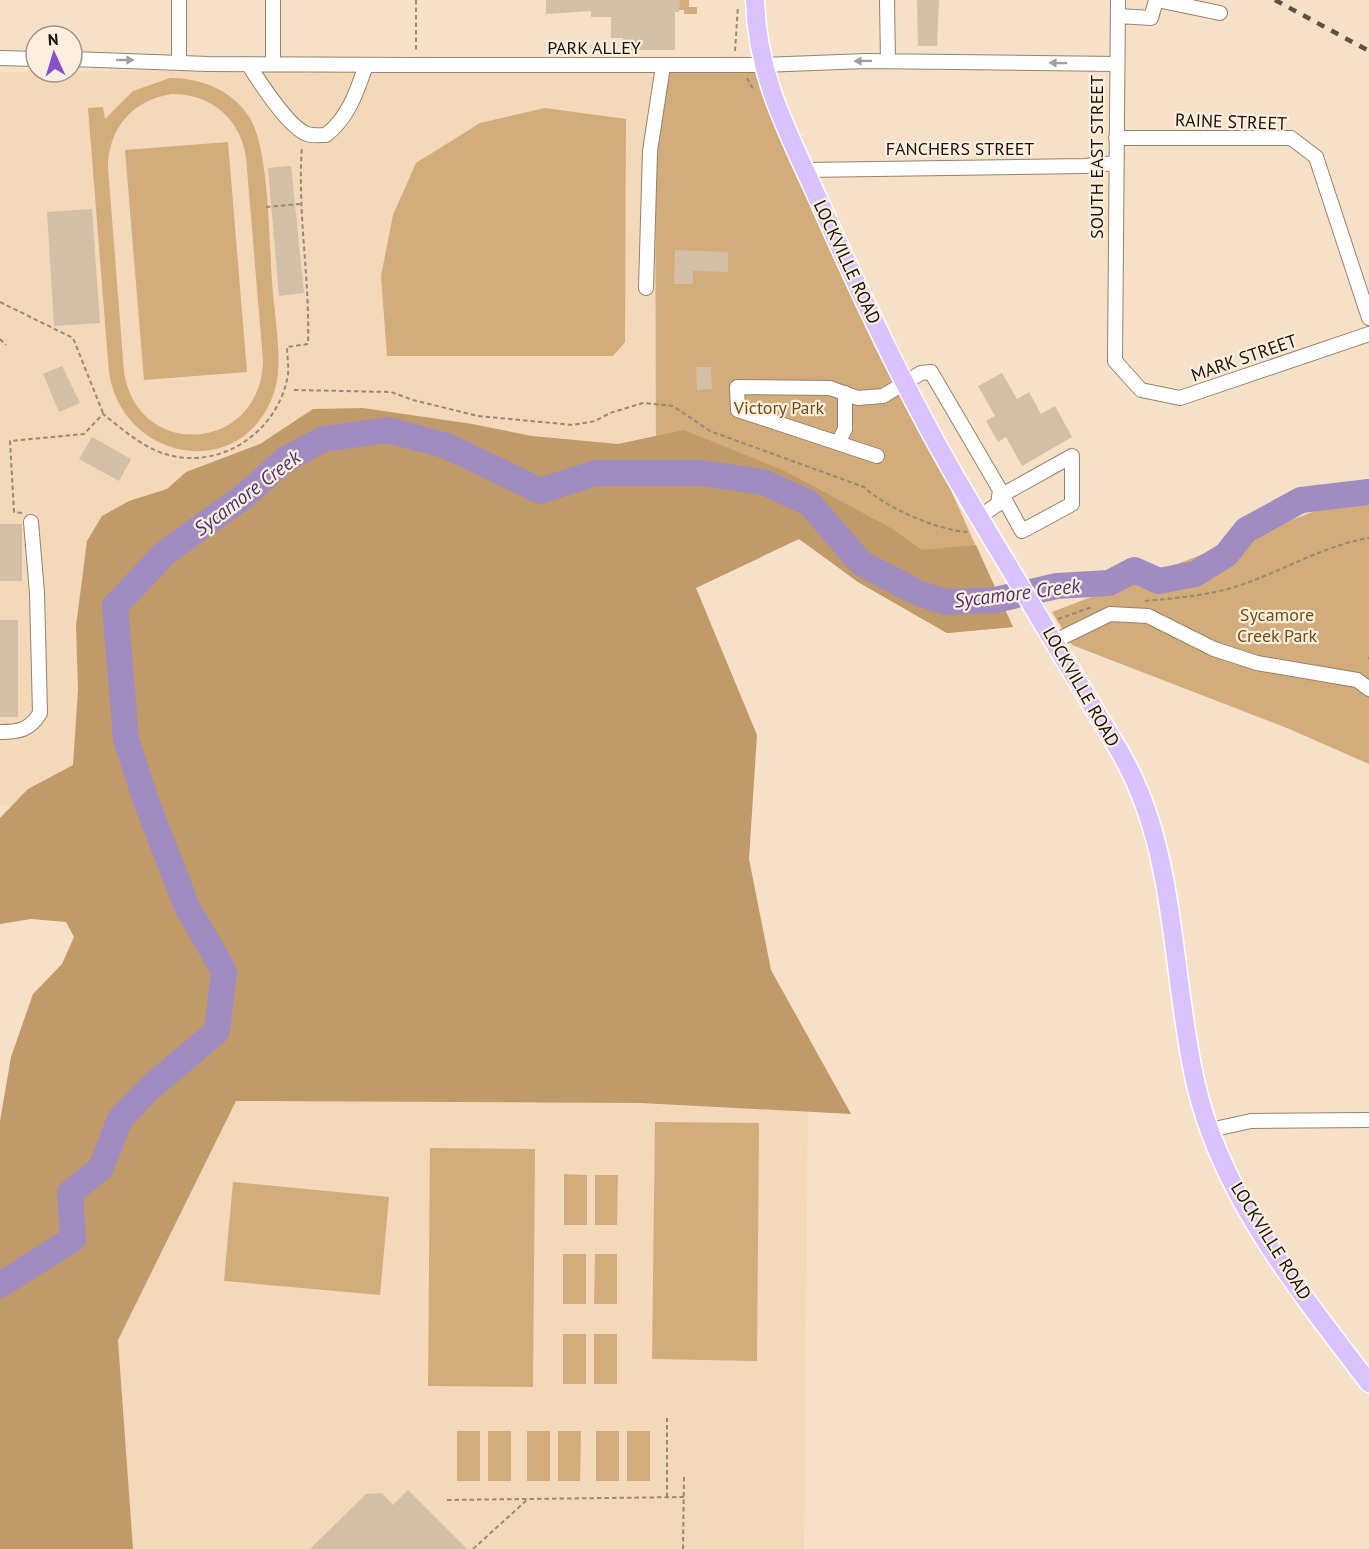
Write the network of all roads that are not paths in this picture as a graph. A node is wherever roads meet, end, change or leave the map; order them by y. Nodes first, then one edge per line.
1 (179, 0) edge
2 (273, 0) edge
3 (755, 0) edge
4 (888, 0) edge
5 (1118, 0) edge
6 (1156, 0) edge
7 (1220, 13) dead end
8 (1118, 16) junction
9 (0, 58) edge
10 (24, 58) edge
11 (84, 59) edge
12 (888, 61) junction
13 (179, 62) junction
14 (248, 64) junction
15 (273, 64) junction
16 (1116, 64) junction
17 (366, 65) junction
18 (762, 65) junction
19 (663, 66) junction
20 (1116, 138) junction
21 (1114, 164) junction
22 (805, 170) junction
23 (646, 288) dead end
24 (1115, 315) joint
25 (1369, 318) edge
26 (1369, 334) edge
27 (904, 382) junction
28 (846, 393) junction
29 (838, 443) junction
30 (877, 456) dead end
31 (1002, 495) junction
32 (31, 522) road end
33 (984, 524) junction
34 (1055, 641) junction
35 (1369, 689) edge
36 (0, 732) edge
37 (1369, 1120) edge
38 (1210, 1130) junction
39 (1369, 1383) edge

1 - 13 street
2 - 15 street
3 - 18 main road, LOCKVILLE ROAD
4 - 12 street
5 - 8 street, SOUTH EAST STREET
6 - 7 street
6 - 8 street
8 - 16 street, SOUTH EAST STREET
9 - 10 street
11 -> 13 street, PARK ALLEY
16 -> 12 street, PARK ALLEY
12 -> 18 street, PARK ALLEY
13 - 14 street, PARK ALLEY
14 - 15 street, PARK ALLEY
14 - 17 street
15 - 17 street, PARK ALLEY
16 - 20 street, SOUTH EAST STREET
17 - 19 street, PARK ALLEY
18 - 19 street, PARK ALLEY
18 - 22 main road, LOCKVILLE ROAD
19 - 23 street
20 - 21 street, SOUTH EAST STREET
20 - 25 street, RAINE STREET
21 - 22 street, FANCHERS STREET
21 - 24 street, SOUTH EAST STREET
22 - 27 main road, LOCKVILLE ROAD
24 - 26 street, MARK STREET
27 - 28 street
27 - 31 street
27 - 33 main road, LOCKVILLE ROAD
28 - 29 street
28 - 29 street
29 - 30 street
31 - 31 street
31 - 33 street
32 - 36 street
33 - 34 main road, LOCKVILLE ROAD
34 - 35 street
34 - 38 main road, LOCKVILLE ROAD
37 - 38 street
38 - 39 main road, LOCKVILLE ROAD

